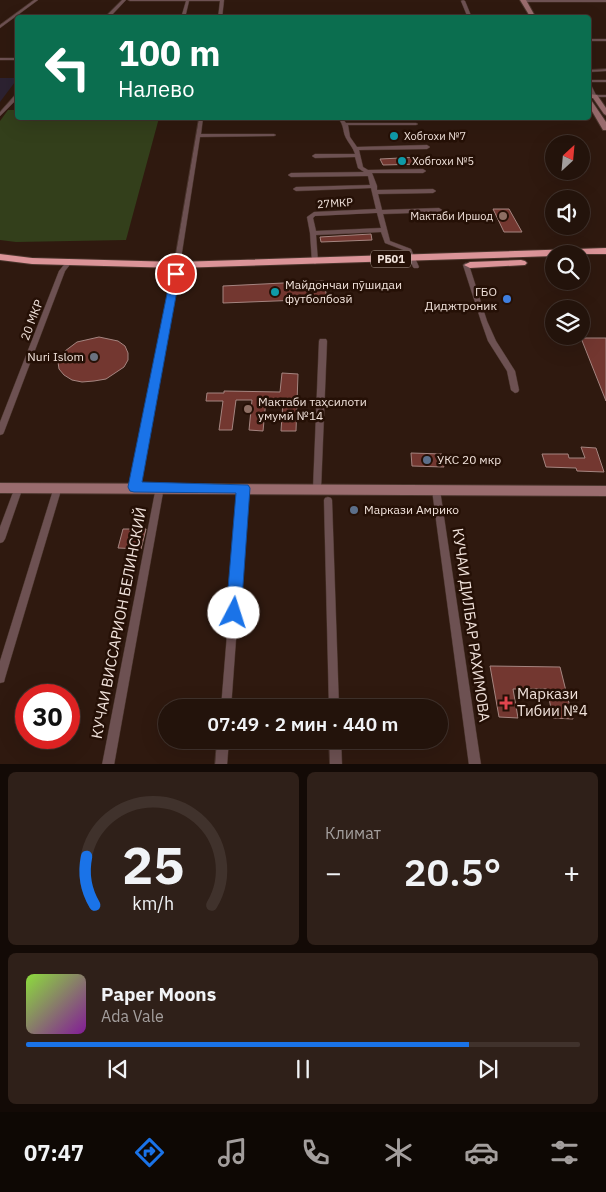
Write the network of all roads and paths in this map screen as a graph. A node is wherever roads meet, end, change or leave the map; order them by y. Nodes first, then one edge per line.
1 (36, 0) edge
2 (124, 0) edge
3 (130, 0) edge
4 (188, 0) edge
5 (523, 0) edge
6 (462, 1) edge
7 (606, 1) edge
8 (16, 15) edge
9 (109, 15) edge
10 (184, 15) edge
11 (220, 15) edge
12 (469, 15) edge
13 (532, 15) edge
14 (15, 16) edge
15 (0, 27) edge
16 (591, 40) edge
17 (606, 40) edge
18 (0, 59) edge
19 (15, 59) edge
20 (591, 70) edge
21 (606, 70) edge
22 (591, 81) edge
23 (606, 81) edge
24 (606, 96) edge
25 (15, 98) edge
26 (591, 98) edge
27 (15, 105) edge
28 (8, 106) junction
29 (606, 112) edge
30 (0, 115) edge
31 (201, 120) edge
32 (342, 120) edge
33 (346, 124) junction
34 (416, 124) dead end
35 (606, 128) edge
36 (274, 135) dead end
37 (199, 136) junction
38 (427, 148) dead end
39 (357, 152) junction
40 (314, 156) dead end
41 (424, 171) dead end
42 (369, 173) junction
43 (292, 175) dead end
44 (296, 189) dead end
45 (374, 189) junction
46 (433, 191) dead end
47 (438, 210) dead end
48 (379, 212) junction
49 (382, 230) junction
50 (313, 233) junction
51 (606, 251) edge
52 (0, 257) edge
53 (606, 260) edge
54 (590, 261) edge
55 (315, 262) junction
56 (415, 262) junction
57 (545, 262) edge
58 (466, 265) junction
59 (65, 266) junction
60 (0, 267) edge
61 (176, 270) junction
62 (323, 341) dead end
63 (515, 390) dead end
64 (0, 432) edge
65 (316, 486) junction
66 (19, 487) junction
67 (58, 487) junction
68 (134, 487) junction
69 (160, 487) junction
70 (0, 488) edge
71 (243, 488) junction
72 (436, 490) junction
73 (606, 491) edge
74 (328, 500) dead end
75 (0, 539) edge
76 (0, 678) edge
77 (227, 699) edge
78 (334, 699) edge
79 (222, 749) edge
80 (335, 749) edge
81 (108, 764) edge
82 (221, 764) edge
83 (336, 764) edge
84 (475, 764) edge

1 - 8 street
2 - 9 street
3 - 4 street
4 - 10 street
4 - 11 street
5 - 7 street
5 - 13 main road
6 - 12 street
14 - 15 street
16 - 17 street
18 - 19 street
20 - 21 street
22 - 23 street
24 - 26 street
25 - 28 street
26 - 29 main road
26 - 35 main road
27 - 28 street
28 - 30 street
31 - 37 street
32 - 33 street
33 - 34 street
33 - 39 street
36 - 37 street
37 - 61 street
38 - 39 street
39 - 40 street
39 - 42 street
41 - 42 street
42 - 43 street
42 - 45 street
44 - 45 street
45 - 46 street
45 - 48 street
47 - 48 street, 27МКР
48 - 49 street
48 - 50 street, 27МКР
49 - 50 street
49 - 56 street
50 - 55 street, 27МКР
51 - 56 highway, РБ01
52 - 59 highway, РБ01
53 - 54 highway
55 - 56 highway, РБ01
55 - 61 highway, РБ01
56 - 58 highway, РБ01
56 - 61 highway, РБ01
57 - 58 highway, РБ01
58 - 63 street
59 - 60 highway, РБ01
59 - 61 highway, РБ01
59 - 64 street, 20 МКР
61 - 68 street
62 - 65 street
65 - 71 main road
65 - 72 main road
66 - 67 main road
66 - 70 main road
66 - 75 street
67 - 68 main road
67 - 76 street
68 - 69 main road
69 - 71 main road
69 - 81 street, КУЧАИ ВИССАРИОН БЕЛИНСКИЙ
71 - 77 street
72 - 73 main road
72 - 84 street, КУЧАИ ДИЛБАР РАХИМОВА
74 - 78 street
79 - 82 street
80 - 83 street

